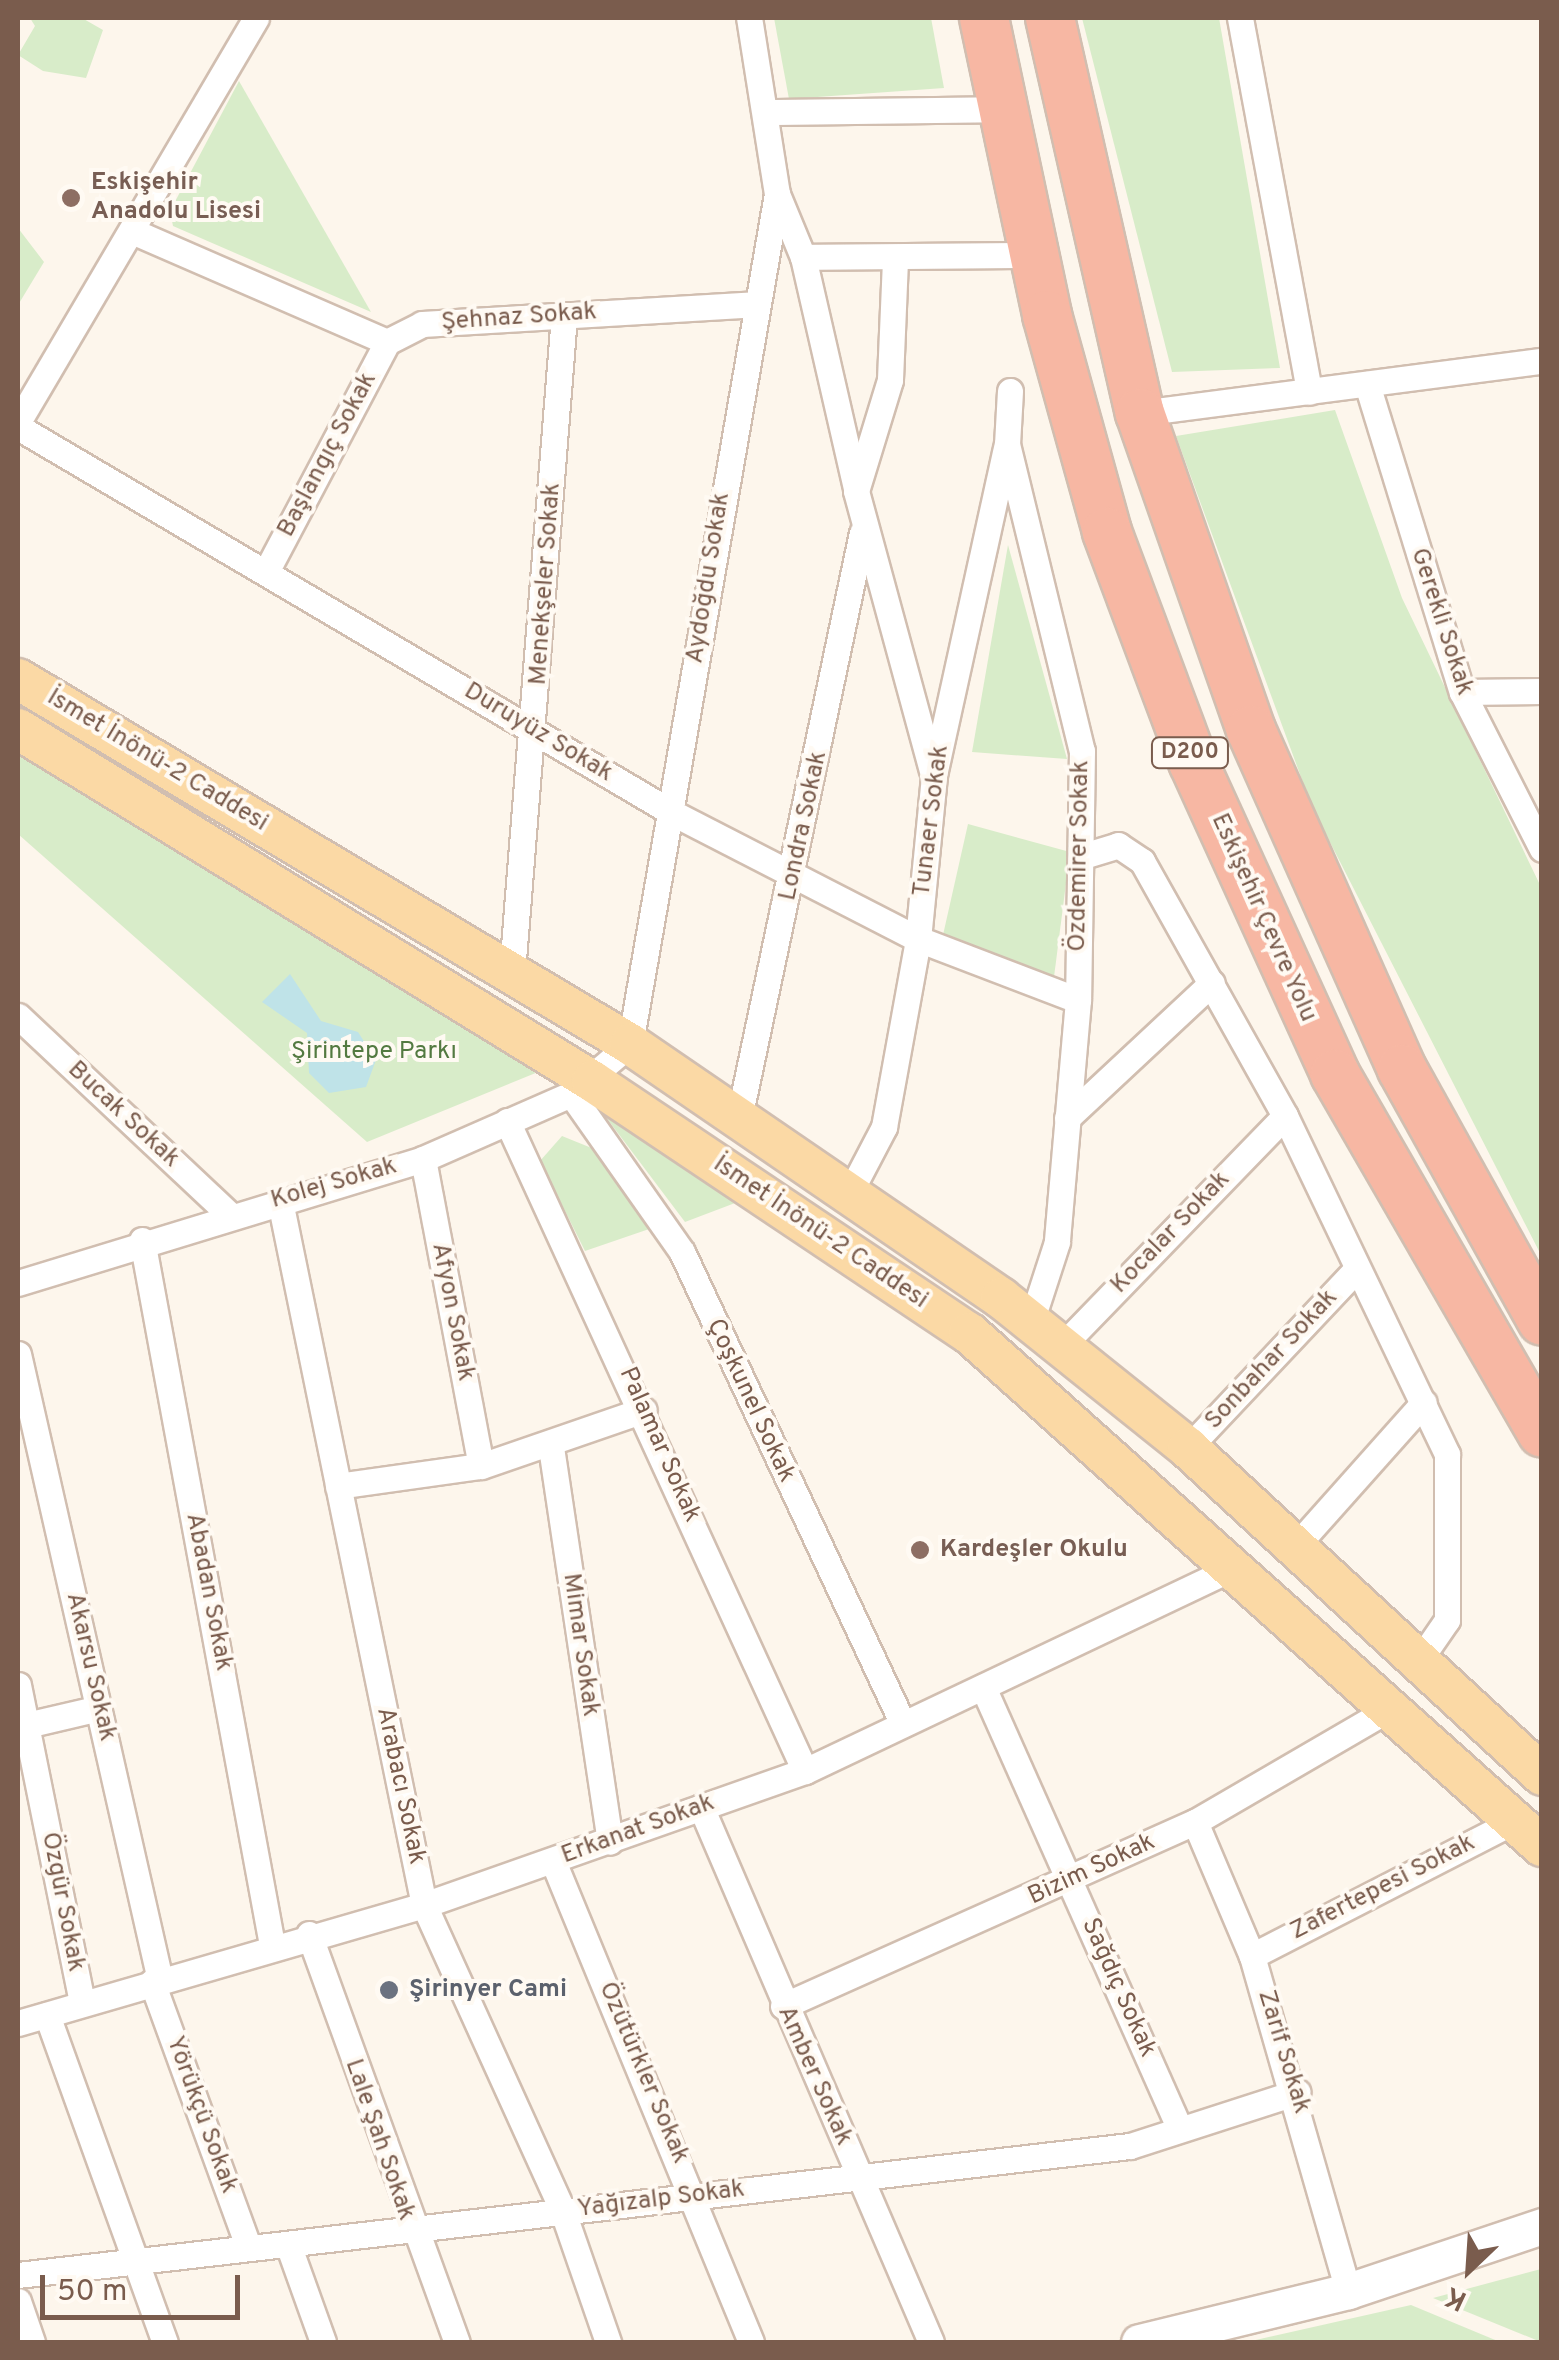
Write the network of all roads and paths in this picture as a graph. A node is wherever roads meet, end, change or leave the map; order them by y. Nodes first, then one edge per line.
1 (256, 18) edge
2 (749, 18) edge
3 (984, 18) edge
4 (1050, 18) edge
5 (1240, 18) edge
6 (1004, 109) junction
7 (767, 112) junction
8 (777, 194) junction
9 (132, 231) junction
10 (1035, 255) junction
11 (803, 257) junction
12 (895, 260) junction
13 (754, 304) junction
14 (564, 314) junction
15 (387, 342) junction
16 (1542, 361) edge
17 (1367, 384) junction
18 (1010, 391) dead end
19 (1309, 392) junction
20 (1140, 413) junction
21 (18, 425) edge
22 (1007, 444) junction
23 (856, 491) junction
24 (862, 534) junction
25 (268, 568) junction
26 (18, 678) edge
27 (1542, 691) edge
28 (1462, 692) junction
29 (18, 729) edge
30 (536, 734) junction
31 (934, 775) junction
32 (671, 812) junction
33 (1542, 849) edge
34 (1083, 856) junction
35 (796, 873) junction
36 (918, 939) junction
37 (512, 972) junction
38 (1212, 984) junction
39 (1078, 1000) junction
40 (18, 1016) edge
41 (630, 1044) junction
42 (581, 1088) junction
43 (1285, 1116) junction
44 (738, 1118) junction
45 (1067, 1118) junction
46 (507, 1121) junction
47 (423, 1159) junction
48 (849, 1194) junction
49 (280, 1201) junction
50 (228, 1214) junction
51 (142, 1240) junction
52 (1355, 1271) junction
53 (18, 1283) edge
54 (1542, 1321) edge
55 (1044, 1337) junction
56 (18, 1354) edge
57 (1424, 1402) junction
58 (644, 1410) junction
59 (1542, 1432) edge
60 (551, 1448) junction
61 (1188, 1448) junction
62 (481, 1466) junction
63 (338, 1486) junction
64 (1294, 1548) junction
65 (1232, 1568) junction
66 (1418, 1662) junction
67 (18, 1685) edge
68 (982, 1686) junction
69 (99, 1708) junction
70 (1389, 1709) junction
71 (903, 1724) junction
72 (22, 1726) edge
73 (805, 1771) junction
74 (1542, 1775) edge
75 (702, 1808) junction
76 (1195, 1822) junction
77 (1528, 1833) edge
78 (610, 1842) junction
79 (553, 1861) junction
80 (1072, 1881) junction
81 (424, 1905) junction
82 (309, 1934) junction
83 (272, 1945) junction
84 (1252, 1956) junction
85 (156, 1981) junction
86 (82, 2002) junction
87 (783, 2006) junction
88 (47, 2015) junction
89 (18, 2023) edge
90 (1297, 2092) junction
91 (1178, 2126) junction
92 (859, 2178) junction
93 (695, 2195) junction
94 (563, 2212) junction
95 (1542, 2226) edge
96 (410, 2232) junction
97 (290, 2247) junction
98 (249, 2248) junction
99 (137, 2264) junction
100 (18, 2275) edge
101 (1348, 2290) junction
102 (18, 2301) edge
103 (32, 2342) edge
104 (165, 2342) edge
105 (323, 2342) edge
106 (458, 2342) edge
107 (608, 2342) edge
108 (750, 2342) edge
109 (931, 2342) edge
110 (1139, 2342) edge

1 - 9 street
2 - 7 street, Aydoğdu Sokak
3 - 6 highway, Eskişehir Çevre Yolu / D200
4 - 20 highway, D200
5 - 19 street
6 - 7 street
6 - 10 highway, Eskişehir Çevre Yolu / D200
7 - 8 street, Aydoğdu Sokak
8 - 11 street
8 - 13 street, Aydoğdu Sokak
9 - 15 street
9 - 21 street
10 - 12 street
10 - 59 highway, Eskişehir Çevre Yolu / D200
11 - 12 street
11 - 23 street
12 - 23 street, Londra Sokak
13 - 14 street, Şehnaz Sokak
13 - 32 street, Aydoğdu Sokak
14 - 15 street, Şehnaz Sokak
14 - 30 street, Menekşeler Sokak
15 - 25 street, Başlangıç Sokak
16 - 17 street
17 - 19 street
17 - 28 street, Gerekli Sokak
18 - 22 street, Özdemirer Sokak
19 - 20 street
20 - 54 highway, D200
21 - 25 street, Duruyüz Sokak
22 - 31 street, Tunaer Sokak
22 - 34 street, Özdemirer Sokak
23 - 24 street, Londra Sokak
24 - 31 street, Londra Sokak
24 - 35 street, Londra Sokak
25 - 30 street, Duruyüz Sokak
26 - 37 main road, İsmet İnönü-2 Caddesi
27 - 28 street
28 - 33 street, Gerekli Sokak
29 - 42 main road, İsmet İnönü-2 Caddesi
30 - 32 street, Duruyüz Sokak
30 - 37 street, Menekşeler Sokak
31 - 36 street, Tunaer Sokak
32 - 35 street, Duruyüz Sokak
32 - 41 street, Aydoğdu Sokak
34 - 38 street
34 - 39 street, Özdemirer Sokak
35 - 36 street, Duruyüz Sokak
35 - 44 street, Londra Sokak
36 - 39 street, Duruyüz Sokak
36 - 48 street, Tunaer Sokak
37 - 41 main road, İsmet İnönü-2 Caddesi
38 - 43 street
38 - 45 street
39 - 45 street, Özdemirer Sokak
40 - 50 street, Bucak Sokak
41 - 42 street, Kolej Sokak
41 - 44 main road, İsmet İnönü-2 Caddesi
42 - 46 street, Kolej Sokak
42 - 65 main road, İsmet İnönü-2 Caddesi
42 - 71 street, Çoşkunel Sokak
43 - 52 street
43 - 55 street, Kocalar Sokak
44 - 48 main road, İsmet İnönü-2 Caddesi
45 - 55 street, Özdemirer Sokak
46 - 47 street, Kolej Sokak
46 - 58 street, Palamar Sokak
47 - 49 street, Kolej Sokak
47 - 62 street, Afyon Sokak
48 - 55 main road, İsmet İnönü-2 Caddesi
49 - 50 street, Kolej Sokak
49 - 63 street, Arabacı Sokak
50 - 51 street, Kolej Sokak
51 - 53 street, Kolej Sokak
51 - 83 street, Abadan Sokak
52 - 57 street
52 - 61 street, Sonbahar Sokak
55 - 61 main road, İsmet İnönü-2 Caddesi
56 - 69 street, Akarsu Sokak
57 - 64 street
57 - 66 street
58 - 60 street
58 - 73 street, Palamar Sokak
60 - 62 street
60 - 78 street, Mimar Sokak
61 - 64 main road, İsmet İnönü-2 Caddesi
62 - 63 street
63 - 81 street, Arabacı Sokak
64 - 66 main road, İsmet İnönü-2 Caddesi
65 - 68 street, Erkanat Sokak
65 - 70 main road, İsmet İnönü-2 Caddesi
66 - 74 main road, İsmet İnönü-2 Caddesi
67 - 72 street, Özgür Sokak
68 - 71 street, Erkanat Sokak
68 - 80 street, Sağdıç Sokak
69 - 72 street
69 - 85 street, Akarsu Sokak
70 - 76 street, Bizim Sokak
70 - 77 main road, İsmet İnönü-2 Caddesi
71 - 73 street, Erkanat Sokak
72 - 86 street, Özgür Sokak
73 - 75 street, Erkanat Sokak
75 - 78 street, Erkanat Sokak
75 - 87 street, Amber Sokak
76 - 80 street, Bizim Sokak
76 - 84 street, Zarif Sokak
77 - 84 street, Zafertepesi Sokak
78 - 79 street, Erkanat Sokak
79 - 81 street, Erkanat Sokak
79 - 93 street, Özütürkler Sokak
80 - 87 street, Bizim Sokak
80 - 91 street, Sağdıç Sokak
81 - 82 street, Erkanat Sokak
81 - 94 street, Arabacı Sokak
82 - 83 street, Erkanat Sokak
82 - 96 street, Lale Şah Sokak
83 - 85 street, Erkanat Sokak
84 - 90 street, Zarif Sokak
85 - 86 street, Erkanat Sokak
85 - 98 street, Yörükçü Sokak
86 - 88 street, Erkanat Sokak
87 - 92 street, Amber Sokak
88 - 89 street, Erkanat Sokak
88 - 99 street
90 - 91 street, Yağızalp Sokak
90 - 101 street, Zarif Sokak
91 - 92 street, Yağızalp Sokak
92 - 93 street, Yağızalp Sokak
92 - 109 street, Amber Sokak
93 - 94 street, Yağızalp Sokak
93 - 108 street, Özütürkler Sokak
94 - 96 street, Yağızalp Sokak
94 - 107 street, Arabacı Sokak
95 - 101 street
96 - 97 street, Yağızalp Sokak
96 - 106 street, Lale Şah Sokak
97 - 98 street, Yağızalp Sokak
97 - 105 street
98 - 99 street, Yağızalp Sokak
99 - 100 street, Yağızalp Sokak
99 - 104 street
101 - 110 street
102 - 103 street

